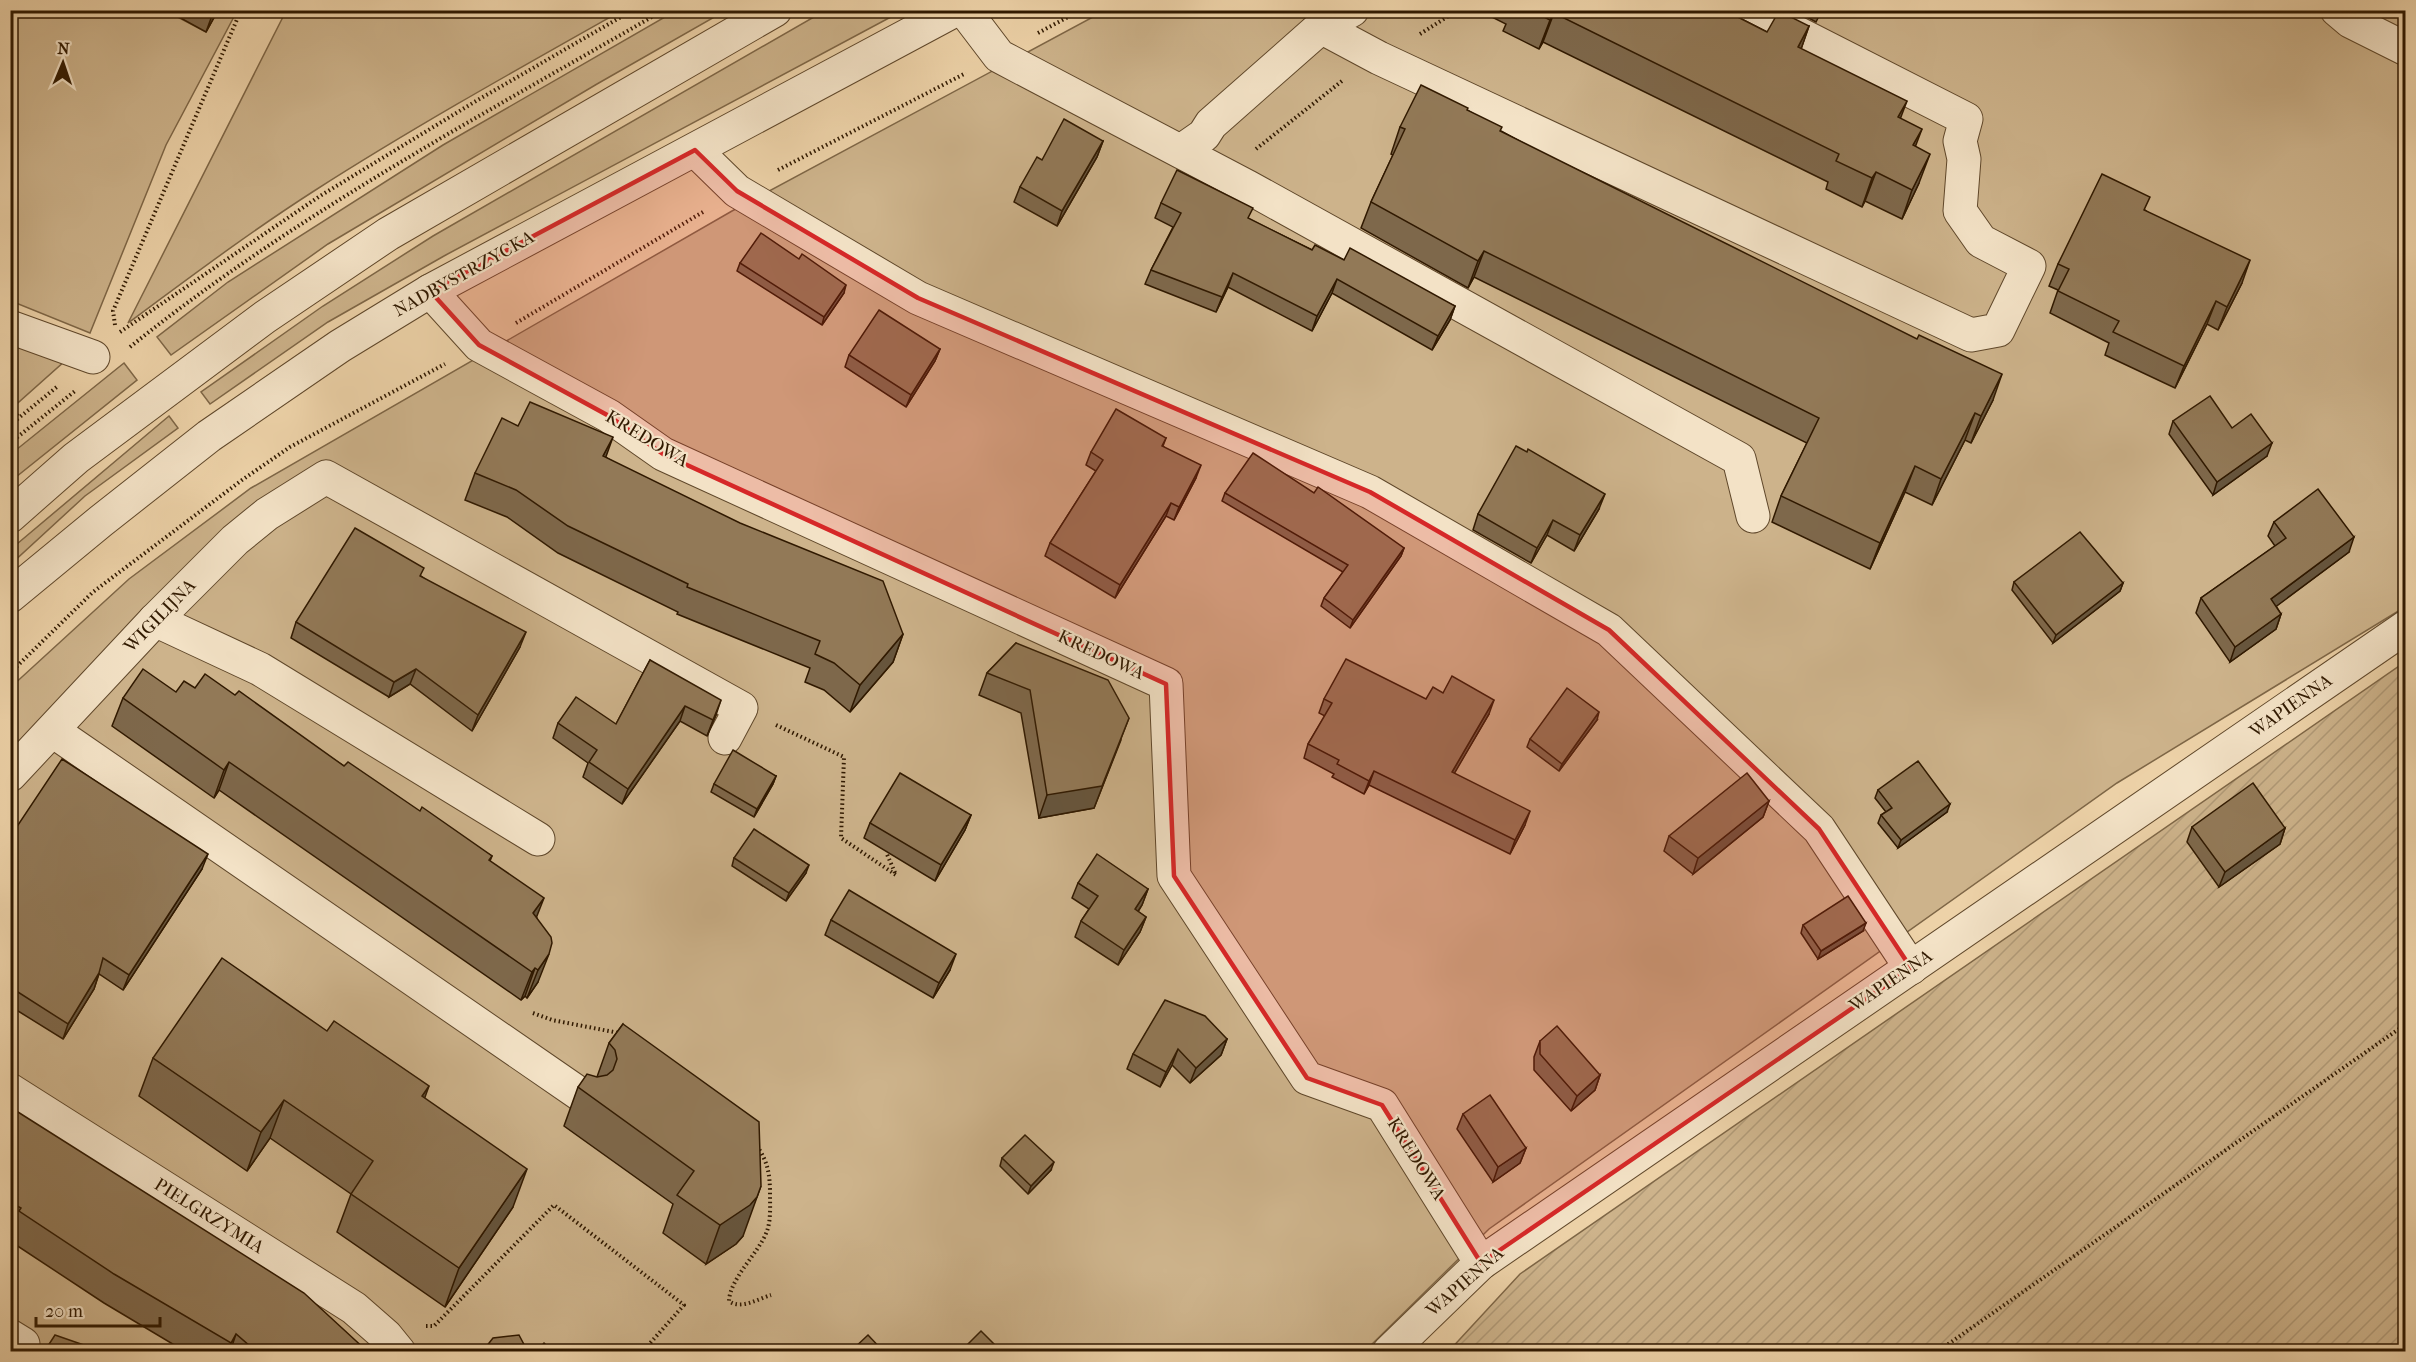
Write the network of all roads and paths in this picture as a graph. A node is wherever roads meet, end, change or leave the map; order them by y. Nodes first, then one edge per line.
1 (241, 10) edge
2 (633, 10) edge
3 (664, 10) edge
4 (775, 10) edge
5 (955, 10) edge
6 (964, 10) edge
7 (1081, 10) edge
8 (1352, 10) edge
9 (1458, 10) edge
10 (1752, 10) edge
11 (2337, 10) edge
12 (1321, 27) junction
13 (2406, 49) edge
14 (999, 56) junction
15 (1379, 58) junction
16 (695, 150) junction
17 (1181, 151) junction
18 (1251, 153) dead end
19 (737, 192) junction
20 (430, 291) junction
21 (10, 327) edge
22 (479, 345) junction
23 (127, 349) dead end
24 (88, 370) junction
25 (10, 403) edge
26 (20, 418) junction
27 (10, 425) edge
28 (10, 443) edge
29 (10, 516) edge
30 (1754, 516) dead end
31 (10, 596) edge
32 (155, 620) junction
33 (2406, 627) edge
34 (10, 674) edge
35 (741, 708) junction
36 (53, 731) junction
37 (725, 738) dead end
38 (10, 775) edge
39 (538, 839) dead end
40 (886, 852) edge
41 (1911, 968) junction
42 (530, 1012) dead end
43 (2406, 1024) edge
44 (626, 1035) edge
45 (10, 1090) edge
46 (584, 1097) dead end
47 (754, 1142) edge
48 (1481, 1263) junction
49 (771, 1295) dead end
50 (420, 1326) dead end
51 (644, 1350) edge
52 (399, 1352) edge
53 (1389, 1352) edge
54 (1937, 1352) edge

1 - 2 path
3 - 23 path
4 - 29 street
5 - 16 street, NADBYSTRZYCKA
6 - 14 street
7 - 14 path
8 - 12 street
9 - 15 path
10 - 15 street
11 - 13 street
12 - 15 street
12 - 17 street
14 - 17 street
14 - 19 path
15 - 18 path
16 - 19 street
16 - 20 street, NADBYSTRZYCKA
17 - 30 street
19 - 22 path
19 - 41 street
20 - 22 street, KREDOWA
20 - 31 street, NADBYSTRZYCKA
21 - 24 street
22 - 34 path
22 - 48 street, KREDOWA
24 - 26 path
24 - 28 path
25 - 26 path
26 - 27 path
32 - 35 street, WIGILIJNA
32 - 36 street, WIGILIJNA
32 - 39 street
33 - 41 street, WAPIENNA
35 - 37 street
35 - 40 path
36 - 38 street, WIGILIJNA
36 - 46 street
41 - 48 street, WAPIENNA
42 - 44 path
43 - 54 path
45 - 52 street, PIELGRZYMIA
47 - 49 path
48 - 53 street, WAPIENNA
50 - 51 path

